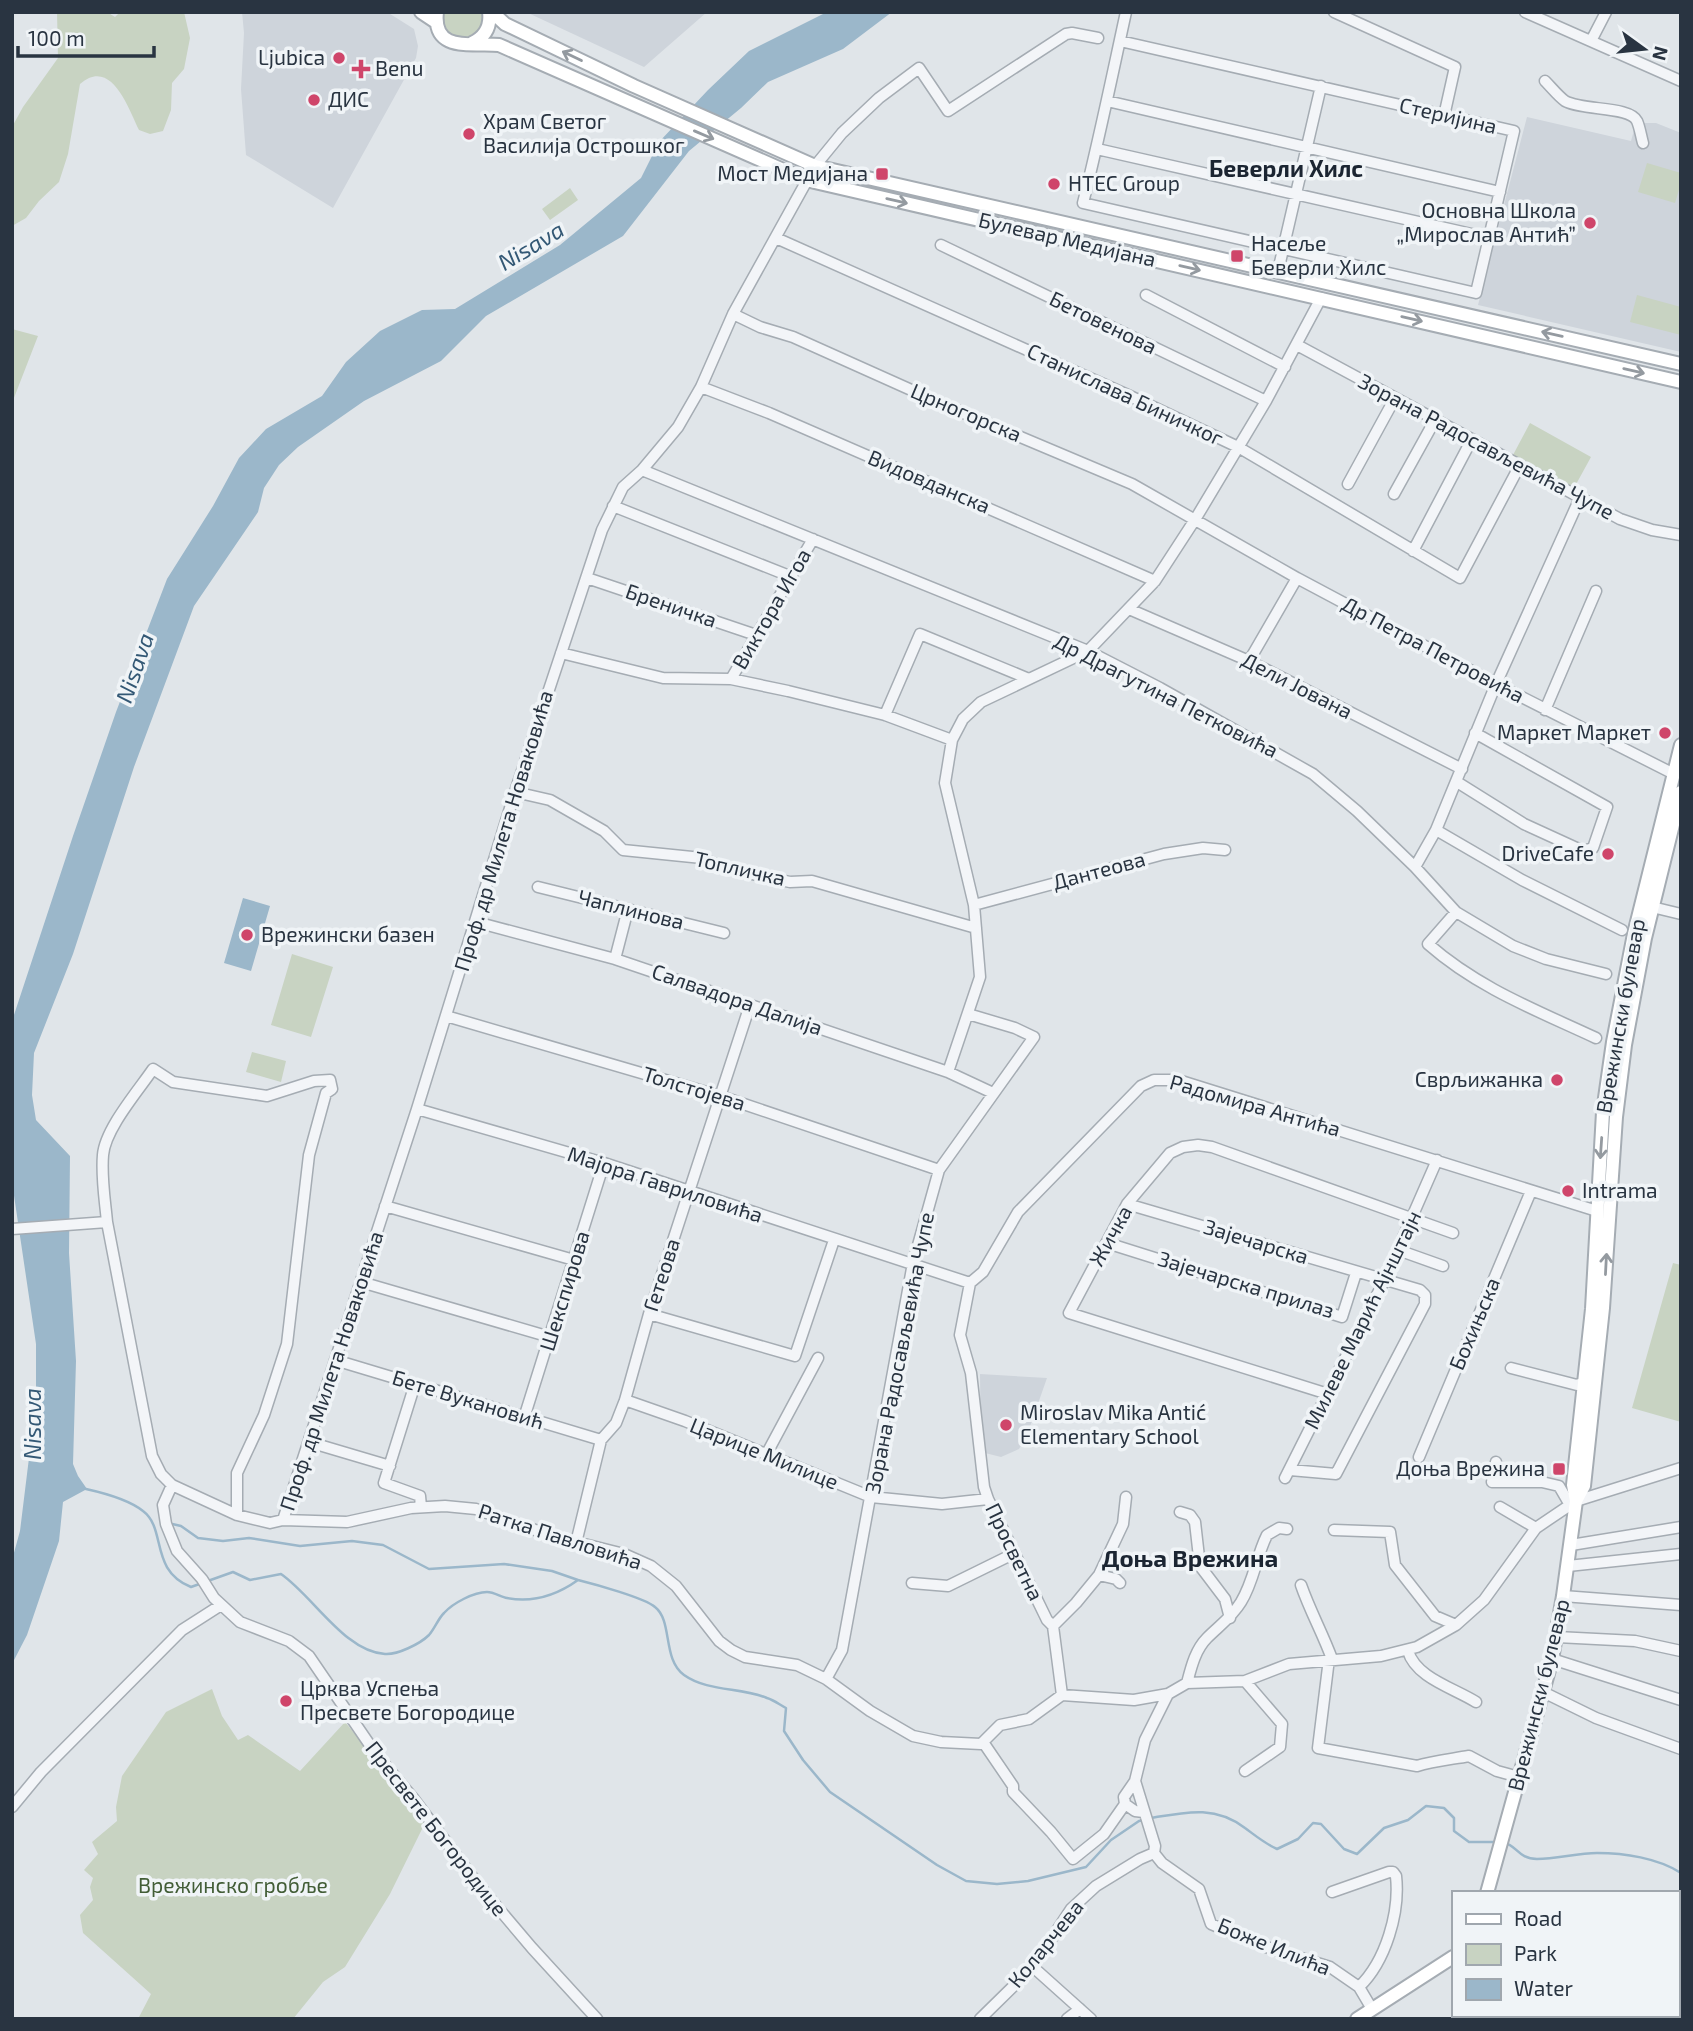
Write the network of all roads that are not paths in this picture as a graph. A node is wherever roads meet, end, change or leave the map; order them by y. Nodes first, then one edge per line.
1 (421, 12) edge
2 (490, 12) edge
3 (1126, 12) edge
4 (1334, 12) edge
5 (1525, 12) edge
6 (1606, 12) edge
7 (437, 17) edge
8 (1098, 38) dead end
9 (1119, 41) junction
10 (1591, 41) junction
11 (471, 43) junction
12 (1545, 81) dead end
13 (1681, 81) edge
14 (1321, 86) junction
15 (1107, 101) junction
16 (1444, 116) junction
17 (1643, 143) dead end
18 (1307, 148) junction
19 (1097, 149) junction
20 (814, 166) junction
21 (806, 180) junction
22 (1500, 192) junction
23 (1296, 195) junction
24 (776, 238) junction
25 (1489, 238) junction
26 (941, 245) dead end
27 (1283, 249) junction
28 (1278, 271) junction
29 (1476, 293) joint
30 (1146, 295) dead end
31 (1321, 298) junction
32 (733, 314) junction
33 (1297, 345) junction
34 (1681, 364) edge
35 (1285, 367) junction
36 (1681, 382) edge
37 (701, 387) junction
38 (1395, 398) junction
39 (1266, 401) junction
40 (1435, 419) junction
41 (1472, 439) junction
42 (1238, 447) junction
43 (1520, 465) junction
44 (642, 470) junction
45 (1348, 484) dead end
46 (1394, 494) dead end
47 (1580, 498) junction
48 (613, 506) junction
49 (1196, 518) junction
50 (1681, 535) edge
51 (813, 540) junction
52 (1413, 551) junction
53 (587, 578) junction
54 (792, 578) junction
55 (1297, 578) junction
56 (1155, 581) junction
57 (1596, 591) dead end
58 (1129, 609) junction
59 (755, 635) junction
60 (1088, 651) junction
61 (561, 653) junction
62 (1249, 661) junction
63 (731, 679) junction
64 (1029, 679) junction
65 (1496, 684) junction
66 (1545, 710) junction
67 (885, 715) junction
68 (1475, 733) junction
69 (952, 740) junction
70 (1681, 745) edge
71 (1462, 769) junction
72 (1674, 774) junction
73 (1457, 782) junction
74 (515, 792) junction
75 (1681, 792) edge
76 (1676, 829) edge
77 (1436, 830) junction
78 (1225, 850) dead end
79 (1415, 867) junction
80 (538, 887) dead end
81 (974, 905) junction
82 (1652, 907) junction
83 (628, 909) junction
84 (1456, 912) junction
85 (1681, 914) edge
86 (475, 922) junction
87 (976, 928) junction
88 (1622, 930) dead end
89 (724, 933) dead end
90 (1428, 944) junction
91 (1416, 950) dead end
92 (615, 959) junction
93 (1606, 974) dead end
94 (750, 1004) junction
95 (968, 1014) junction
96 (446, 1016) junction
97 (1596, 1038) dead end
98 (948, 1072) junction
99 (993, 1093) junction
100 (720, 1096) junction
101 (417, 1110) junction
102 (1437, 1160) junction
103 (604, 1163) junction
104 (939, 1170) junction
105 (689, 1191) junction
106 (1531, 1191) junction
107 (1128, 1204) junction
108 (385, 1206) junction
109 (1597, 1211) junction
110 (1413, 1217) junction
111 (107, 1222) junction
112 (12, 1229) edge
113 (1453, 1233) dead end
114 (834, 1240) junction
115 (1107, 1243) junction
116 (1398, 1250) junction
117 (575, 1260) junction
118 (913, 1263) junction
119 (1443, 1266) dead end
120 (1356, 1273) junction
121 (1384, 1280) junction
122 (361, 1282) junction
123 (970, 1283) junction
124 (649, 1314) junction
125 (550, 1337) junction
126 (818, 1358) dead end
127 (335, 1360) junction
128 (1511, 1368) dead end
129 (1585, 1382) junction
130 (415, 1384) junction
131 (1328, 1394) junction
132 (625, 1400) junction
133 (524, 1418) junction
134 (601, 1440) junction
135 (309, 1442) junction
136 (766, 1455) junction
137 (1419, 1457) dead end
138 (1496, 1462) dead end
139 (390, 1466) junction
140 (1681, 1468) edge
141 (1287, 1474) joint
142 (172, 1485) junction
143 (871, 1497) junction
144 (1126, 1497) dead end
145 (988, 1499) junction
146 (1573, 1503) junction
147 (421, 1507) junction
148 (1500, 1507) dead end
149 (1180, 1512) dead end
150 (237, 1515) junction
151 (283, 1520) junction
152 (1681, 1527) edge
153 (1536, 1528) junction
154 (1287, 1529) dead end
155 (1334, 1530) dead end
156 (576, 1543) junction
157 (1571, 1545) junction
158 (1014, 1553) junction
159 (1681, 1554) edge
160 (1568, 1566) junction
161 (1099, 1575) junction
162 (912, 1583) dead end
163 (1120, 1583) dead end
164 (1301, 1585) dead end
165 (1563, 1596) junction
166 (220, 1605) junction
167 (1681, 1605) edge
168 (1230, 1618) junction
169 (1456, 1625) junction
170 (1053, 1626) junction
171 (1557, 1637) junction
172 (1408, 1651) junction
173 (1681, 1651) edge
174 (1331, 1659) junction
175 (1552, 1659) junction
176 (826, 1679) junction
177 (1244, 1681) junction
178 (1187, 1683) junction
179 (1543, 1692) junction
180 (1168, 1694) junction
181 (1062, 1695) junction
182 (1681, 1700) edge
183 (1476, 1702) dead end
184 (983, 1742) junction
185 (1681, 1749) edge
186 (1245, 1771) dead end
187 (1519, 1777) junction
188 (1135, 1781) junction
189 (1125, 1804) junction
190 (12, 1807) edge
191 (1144, 1812) junction
192 (1154, 1853) junction
193 (1488, 1891) edge
194 (1332, 1892) dead end
195 (1452, 1958) edge
196 (1033, 1967) junction
197 (1359, 1986) junction
198 (1080, 2009) junction
199 (1372, 2009) junction
200 (597, 2019) edge
201 (980, 2019) edge
202 (1067, 2019) edge
203 (1091, 2019) edge
204 (1357, 2019) edge

1 - 7 main road, Булевар Медијана
2 - 11 main road, Булевар Медијана
20 -> 2 main road, Булевар Медијана
3 - 9 street
4 - 16 street
5 - 10 street
6 - 10 street
7 - 11 main road, Булевар Медијана
8 - 20 street
9 - 14 street, Стеријина
9 - 15 street
10 - 13 street
11 -> 21 main road, Булевар Медијана
12 - 17 street
14 - 16 street, Стеријина
14 - 18 street
15 - 18 street
15 - 19 street
16 - 22 street, Стеријина
18 - 22 street
18 - 23 street
19 - 23 street
19 - 27 street, Булевар Медијана
20 - 21 street, Проф. др Милета Новаковића
20 - 28 main road, Булевар Медијана
21 - 24 street, Проф. др Милета Новаковића
21 -> 31 main road, Булевар Медијана
22 - 25 street, Стеријина
23 - 25 street
23 - 27 street
24 - 32 street, Проф. др Милета Новаковића
24 - 42 street, Станислава Биничког
25 - 29 street, Стеријина
26 - 39 street, Бетовенова
27 - 28 street
27 - 29 street, Булевар Медијана
34 -> 28 main road, Булевар Медијана
30 - 35 street
31 - 33 street
31 -> 36 main road, Булевар Медијана
32 - 37 street, Проф. др Милета Новаковића
32 - 49 street, Црногорска
33 - 35 street
33 - 38 street, Зорана Радосављевића Чупе
35 - 39 street
37 - 44 street, Проф. др Милета Новаковића
37 - 56 street, Видовданска
38 - 40 street, Зорана Радосављевића Чупе
38 - 45 street
39 - 42 street
40 - 41 street, Зорана Радосављевића Чупе
40 - 46 street
41 - 43 street, Зорана Радосављевића Чупе
41 - 52 street
42 - 49 street
42 - 52 street, Станислава Биничког
43 - 47 street, Зорана Радосављевића Чупе
43 - 52 street, Станислава Биничког
44 - 48 street, Проф. др Милета Новаковића
44 - 51 street, Др Драгутина Петковића
47 - 50 street, Зорана Радосављевића Чупе
47 - 65 street
48 - 53 street, Проф. др Милета Новаковића
48 - 54 street
49 - 55 street, Др Петра Петровића
49 - 56 street
51 - 54 street, Виктора Игоа
51 - 60 street, Др Драгутина Петковића
53 - 59 street, Бреничка
53 - 61 street, Проф. др Милета Новаковића
54 - 59 street, Виктора Игоа
55 - 62 street
55 - 65 street, Др Петра Петровића
56 - 58 street
57 - 66 street
58 - 60 street
58 - 62 street, Дели Јована
59 - 63 street, Виктора Игоа
60 - 64 street
60 - 79 street, Др Драгутина Петковића
61 - 63 street
61 - 74 street, Проф. др Милета Новаковића
62 - 71 street, Дели Јована
63 - 67 street
64 - 67 street
64 - 69 street
65 - 66 street, Др Петра Петровића
65 - 68 street
66 - 72 street, Др Петра Петровића
67 - 69 street
68 - 71 street
68 - 73 street
69 - 81 street
70 - 72 main road, Врежински булевар
71 - 73 street
72 -> 109 main road, Врежински булевар
73 - 77 street
74 - 86 street, Проф. др Милета Новаковића
74 - 87 street, Топличка
75 - 76 main road, Врежински булевар
76 - 82 main road, Врежински булевар
77 - 79 street
77 - 88 street
78 - 81 street, Дантеова
79 - 84 street, Др Драгутина Петковића
80 - 83 street, Чаплинова
81 - 87 street
82 - 85 street
146 -> 82 main road, Врежински булевар
83 - 89 street, Чаплинова
83 - 92 street
84 - 90 street
84 - 93 street, Др Драгутина Петковића
86 - 92 street, Салвадора Далија
86 - 96 street, Проф. др Милета Новаковића
87 - 95 street
90 - 91 street
90 - 97 street
92 - 94 street, Салвадора Далија
94 - 98 street, Салвадора Далија
94 - 100 street, Гетеова
95 - 98 street
95 - 99 street, Зорана Радосављевића Чупе
96 - 100 street, Толстојева
96 - 101 street, Проф. др Милета Новаковића
98 - 99 street, Салвадора Далија
99 - 104 street, Зорана Радосављевића Чупе
100 - 104 street, Толстојева
100 - 105 street, Гетеова
101 - 103 street, Мајора Гавриловића
101 - 108 street, Проф. др Милета Новаковића
102 - 106 street, Радомира Антића
102 - 110 street, Милеве Марић Ајнштајн
102 - 123 street, Радомира Антића
103 - 105 street, Мајора Гавриловића
103 - 117 street, Шекспирова
104 - 118 street, Зорана Радосављевића Чупе
105 - 114 street, Мајора Гавриловића
105 - 124 street, Гетеова
106 - 109 street, Радомира Антића
106 - 137 street, Бохињска
107 - 110 street, Жичка
107 - 115 street, Жичка
107 - 120 street, Зајечарска
108 - 117 street
108 - 122 street, Проф. др Милета Новаковића
109 - 129 main road, Врежински булевар
110 - 113 street, Жичка
110 - 116 street, Милеве Марић Ајнштајн
111 - 112 street
111 - 142 street
111 - 150 street
114 - 118 street, Мајора Гавриловића
114 - 124 street
115 - 120 street, Зајечарска прилаз
115 - 131 street, Жичка
116 - 119 street
116 - 121 street, Милеве Марић Ајнштајн
117 - 125 street, Шекспирова
118 - 123 street
118 - 143 street, Зорана Радосављевића Чупе
120 - 121 street, Зајечарска
121 - 131 street, Милеве Марић Ајнштајн
121 - 141 street, Зајечарска
122 - 125 street
122 - 127 street, Проф. др Милета Новаковића
123 - 145 street, Просветна
124 - 132 street, Гетеова
125 - 133 street, Шекспирова
126 - 136 street
127 - 130 street, Бете Вукановић
127 - 135 street, Проф. др Милета Новаковића
128 - 129 street
129 - 146 main road, Врежински булевар
130 - 133 street, Бете Вукановић
130 - 139 street
131 - 141 street, Милеве Марић Ајнштајн
132 - 134 street, Гетеова
132 - 136 street, Царице Милице
133 - 134 street, Бете Вукановић
134 - 156 street, Гетеова
135 - 139 street
135 - 151 street, Проф. др Милета Новаковића
136 - 143 street, Царице Милице
138 - 146 street
139 - 147 street
140 - 146 street
142 - 150 street, Ратка Павловића
142 - 166 street, Пресвете Богородице
143 - 145 street, Царице Милице
143 - 176 street, Зорана Радосављевића Чупе
144 - 161 street
145 - 158 street, Просветна
146 - 153 street
146 - 157 main road, Врежински булевар
147 - 151 street, Ратка Павловића
147 - 156 street, Ратка Павловића
148 - 153 street
149 - 168 street
150 - 151 street, Ратка Павловића
152 - 157 street
153 - 169 street
154 - 168 street
155 - 169 street
156 - 176 street, Ратка Павловића
157 - 160 main road, Врежински булевар
158 - 162 street
158 - 170 street, Просветна
159 - 160 street
160 - 165 main road, Врежински булевар
161 - 163 street
161 - 170 street
164 - 174 street
165 - 167 street
165 - 171 main road, Врежински булевар
166 - 190 street
166 - 200 street, Пресвете Богородице
168 - 178 street
169 - 172 street
170 - 181 street, Просветна
171 - 173 street
171 - 175 main road, Врежински булевар
172 - 174 street
172 - 183 street
174 - 177 street
174 - 187 street
175 - 179 main road, Врежински булевар
175 - 182 street
176 - 184 street, Ратка Павловића
177 - 178 street
177 - 186 street
178 - 180 street
179 - 185 street
179 - 187 main road, Врежински булевар
180 - 181 street
180 - 188 street
181 - 184 street
184 - 189 street
187 - 193 main road, Врежински булевар
188 - 189 street
188 - 191 street
189 - 191 street
191 - 192 street
192 - 196 street, Коларчева
192 - 197 street, Боже Илића
194 - 197 street
195 - 199 main road
196 - 198 street
196 - 201 street, Коларчева
197 - 199 street, Боже Илића
198 - 202 street
198 - 203 street
199 - 204 main road

